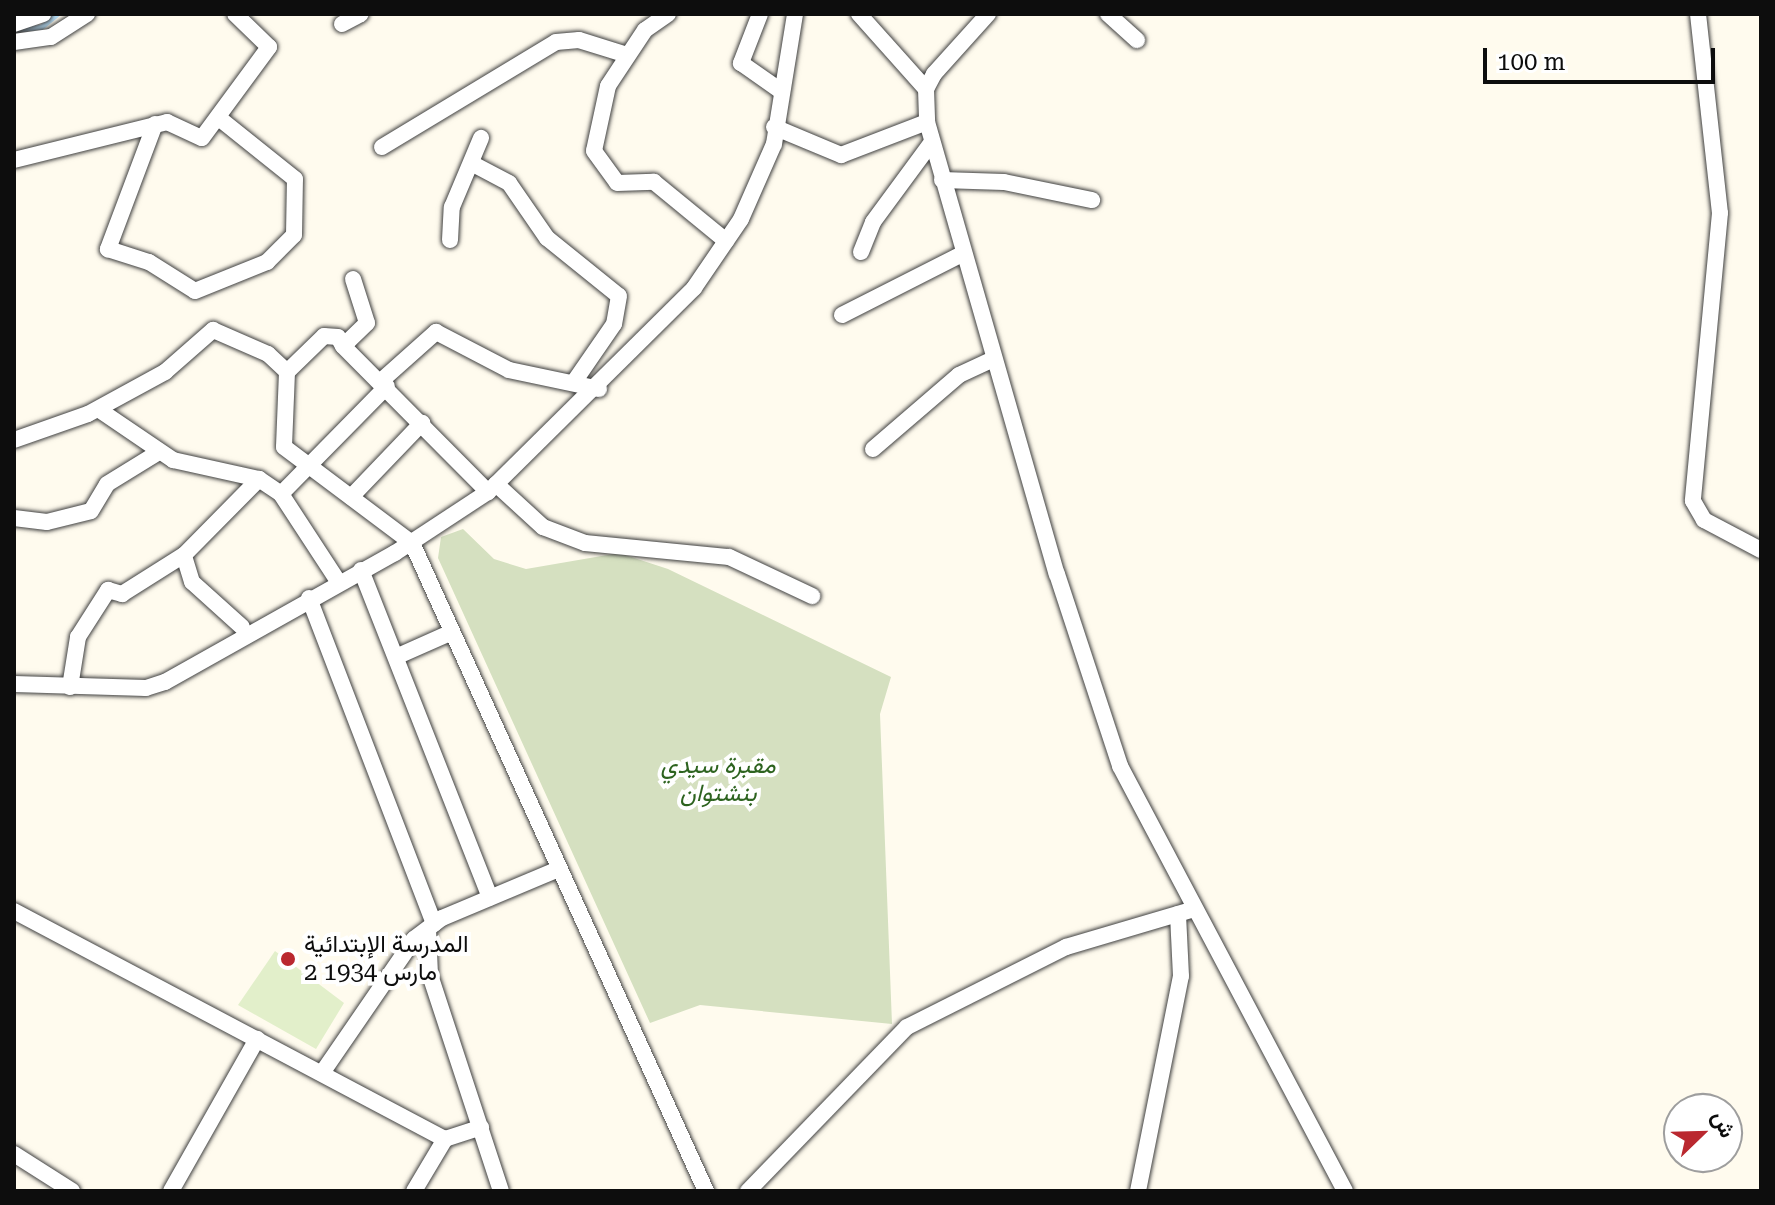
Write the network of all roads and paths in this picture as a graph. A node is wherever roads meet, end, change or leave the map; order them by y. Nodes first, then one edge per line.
1 (43, 14) edge
2 (87, 14) edge
3 (235, 14) edge
4 (361, 14) edge
5 (668, 14) edge
6 (760, 14) edge
7 (795, 14) edge
8 (859, 14) edge
9 (988, 14) edge
10 (1108, 14) edge
11 (1698, 14) edge
12 (14, 24) edge
13 (342, 24) dead end
14 (1137, 40) dead end
15 (14, 42) edge
16 (627, 55) junction
17 (926, 89) junction
18 (781, 91) junction
19 (220, 119) junction
20 (927, 122) junction
21 (155, 124) junction
22 (774, 127) junction
23 (481, 138) dead end
24 (932, 142) junction
25 (382, 147) dead end
26 (14, 160) edge
27 (473, 164) junction
28 (942, 180) junction
29 (1092, 200) dead end
30 (450, 240) dead end
31 (726, 241) junction
32 (861, 252) dead end
33 (962, 254) junction
34 (353, 279) dead end
35 (842, 315) dead end
36 (343, 346) junction
37 (993, 359) junction
38 (287, 372) junction
39 (574, 382) junction
40 (384, 384) junction
41 (599, 389) junction
42 (98, 409) junction
43 (422, 423) junction
44 (14, 440) edge
45 (873, 449) dead end
46 (159, 452) junction
47 (304, 468) junction
48 (259, 479) junction
49 (492, 488) junction
50 (281, 494) junction
51 (351, 497) junction
52 (14, 518) edge
53 (412, 543) junction
54 (1761, 550) edge
55 (184, 555) junction
56 (361, 570) junction
57 (338, 581) junction
58 (812, 596) dead end
59 (309, 598) junction
60 (242, 627) dead end
61 (450, 633) junction
62 (398, 656) junction
63 (14, 684) edge
64 (70, 687) junction
65 (556, 870) junction
66 (490, 898) junction
67 (14, 911) edge
68 (1185, 912) junction
69 (431, 926) junction
70 (257, 1039) junction
71 (322, 1073) junction
72 (481, 1127) junction
73 (445, 1139) junction
74 (14, 1154) edge
75 (72, 1191) edge
76 (171, 1191) edge
77 (414, 1191) edge
78 (501, 1191) edge
79 (706, 1191) edge
80 (748, 1191) edge
81 (1138, 1191) edge
82 (1345, 1191) edge

1 - 12 street
2 - 15 street
3 - 19 street
4 - 13 street
5 - 16 street
6 - 18 street
7 - 18 street
8 - 17 street
9 - 17 street
10 - 14 street
11 - 54 street
16 - 25 street
16 - 31 street
17 - 20 street
18 - 22 street
19 - 21 street
19 - 21 street
20 - 22 street
20 - 24 street
21 - 26 street
22 - 31 street
23 - 27 street
24 - 28 street
24 - 32 street
27 - 30 street
27 - 39 street
28 - 29 street
28 - 33 street
31 - 41 street
33 - 35 street
33 - 37 street
34 - 36 street
36 - 38 street
36 - 40 street
37 - 45 street
37 - 68 street
38 - 42 street
38 - 47 street
39 - 40 street
39 - 41 street
40 - 43 street
40 - 47 street
41 - 49 street
42 - 44 street
42 - 46 street
43 - 49 street
43 - 51 street
46 - 48 street
46 - 52 street
47 - 50 street
47 - 51 street
48 - 50 street
48 - 55 street
49 - 53 street
49 - 58 street
50 - 57 street
51 - 53 street
53 - 56 street
53 - 61 street
55 - 60 street
55 - 64 street
56 - 57 street
56 - 62 street
57 - 59 street
59 - 64 street
59 - 69 street
61 - 62 street
61 - 65 street
62 - 66 street
63 - 64 street
65 - 66 street
65 - 79 street
66 - 69 street
67 - 70 street
68 - 80 street
68 - 81 street
68 - 82 street
69 - 71 street
69 - 72 street
70 - 71 street
70 - 76 street
71 - 73 street
72 - 73 street
72 - 78 street
73 - 77 street
74 - 75 street

